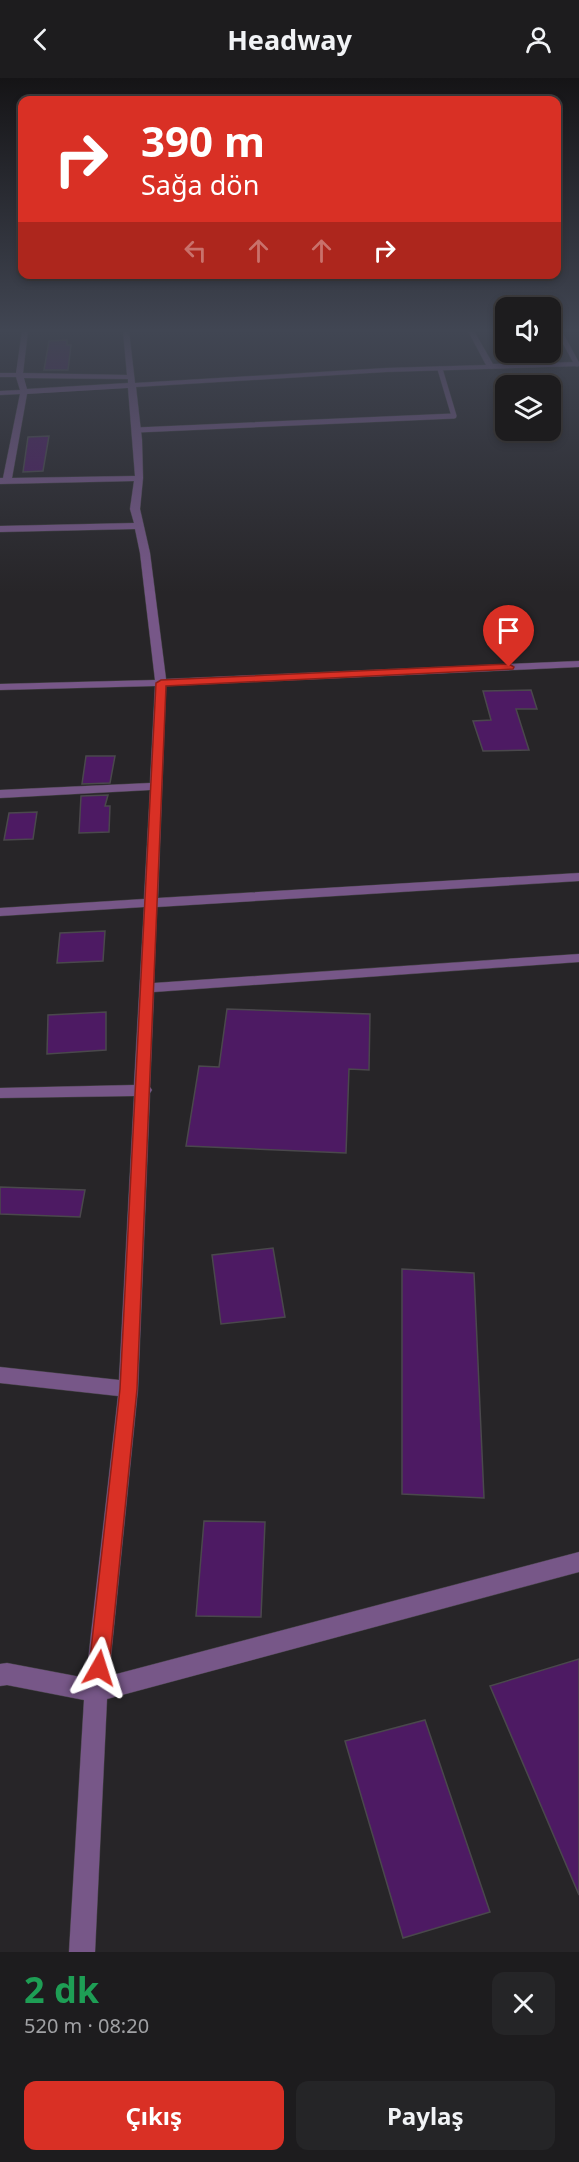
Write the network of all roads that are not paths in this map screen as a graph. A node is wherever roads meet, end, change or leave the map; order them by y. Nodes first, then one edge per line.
1 (18, 418) edge
2 (136, 418) edge
3 (398, 418) edge
4 (137, 430) junction
5 (139, 478) junction
6 (3, 481) edge
7 (138, 526) junction
8 (0, 528) edge
9 (579, 664) edge
10 (161, 683) junction
11 (0, 687) edge
12 (157, 786) junction
13 (0, 794) edge
14 (579, 877) edge
15 (151, 903) junction
16 (0, 912) edge
17 (579, 958) edge
18 (148, 988) junction
19 (144, 1090) junction
20 (0, 1093) edge
21 (0, 1374) edge
22 (128, 1389) junction
23 (579, 1562) edge
24 (0, 1675) edge
25 (96, 1691) junction
26 (82, 1952) edge

1 - 6 street
2 - 4 street
3 - 4 lane
4 - 5 street
5 - 6 street
5 - 7 street
7 - 8 street
7 - 10 street
9 - 10 street
10 - 11 street
10 - 12 street
12 - 13 street
12 - 15 street
14 - 15 street
15 - 16 street
15 - 18 street
17 - 18 street
18 - 19 street
19 - 20 street
19 - 22 street
21 - 22 street
22 - 25 street
23 - 25 street
24 - 25 street
25 - 26 street

